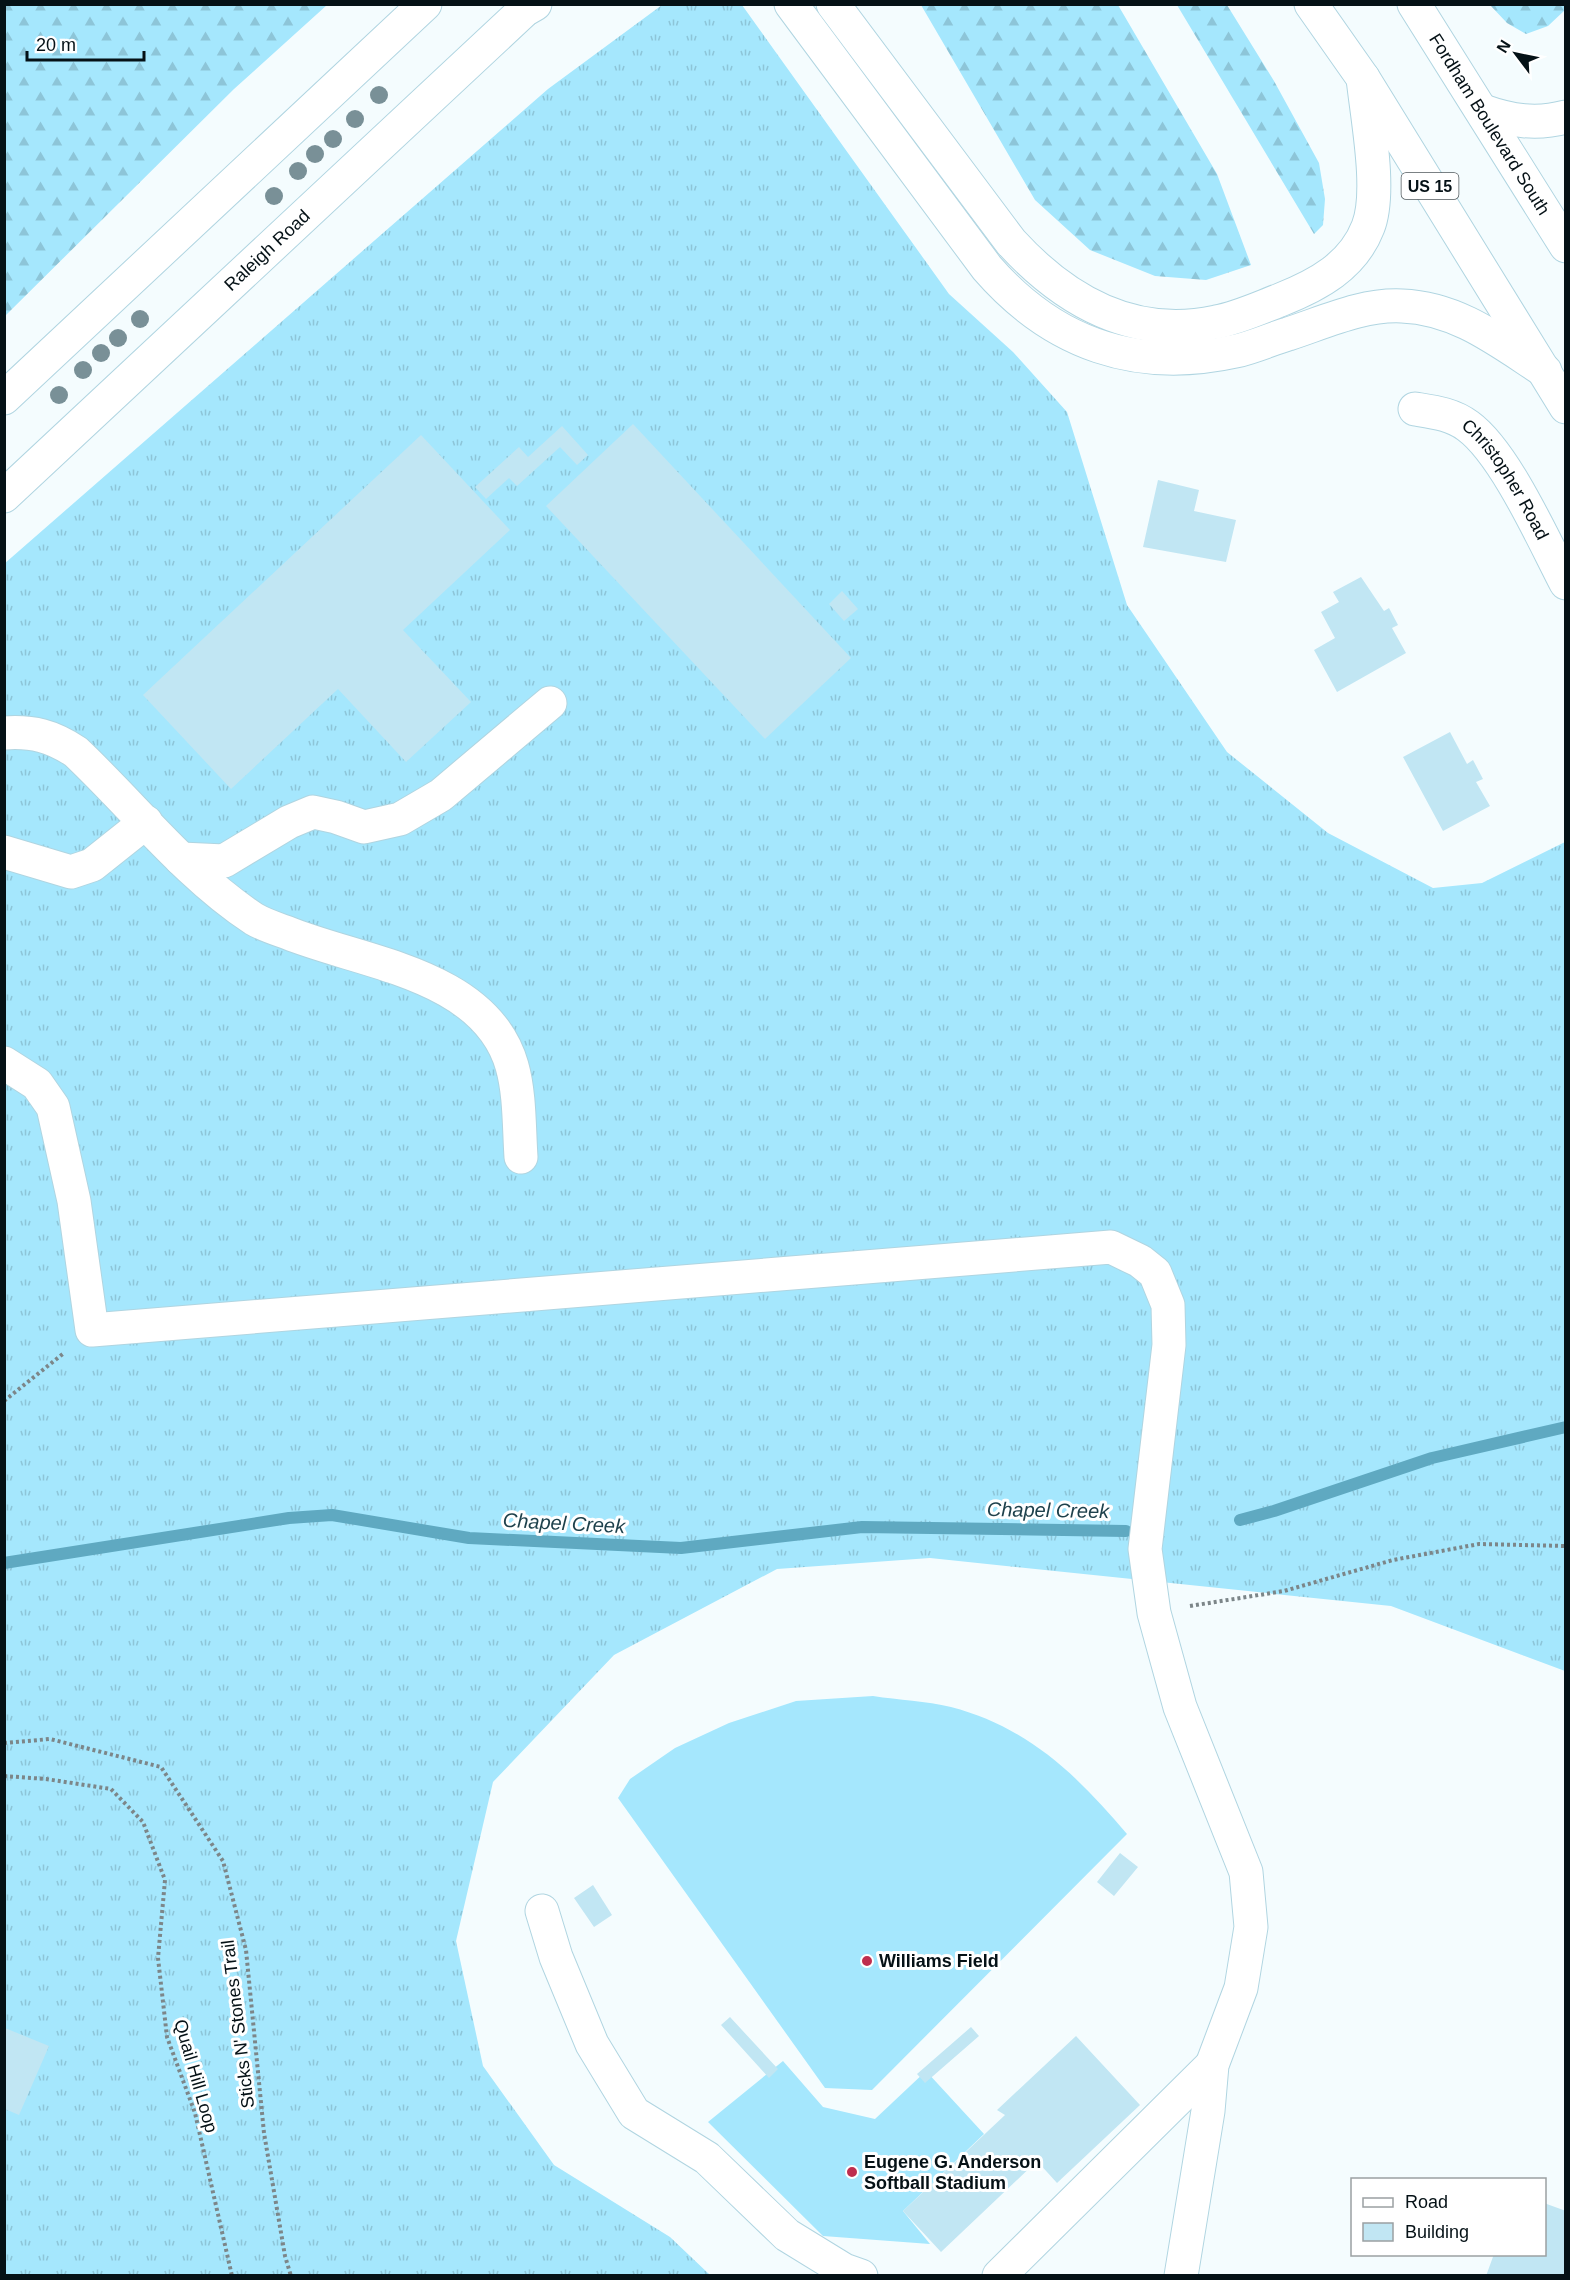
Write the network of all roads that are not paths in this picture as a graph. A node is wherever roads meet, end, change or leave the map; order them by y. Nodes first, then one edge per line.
1 (424, 4) edge
2 (791, 4) edge
3 (833, 4) edge
4 (1311, 4) edge
5 (1414, 4) edge
6 (531, 6) edge
7 (1363, 78) junction
8 (1483, 111) junction
9 (1566, 117) edge
10 (1566, 246) edge
11 (1545, 371) junction
12 (4, 398) edge
13 (1566, 407) edge
14 (1415, 409) dead end
15 (4, 496) edge
16 (1566, 583) edge
17 (550, 703) dead end
18 (4, 733) edge
19 (146, 822) junction
20 (4, 852) edge
21 (181, 859) junction
22 (4, 1063) edge
23 (521, 1156) dead end
24 (542, 1911) dead end
25 (1212, 2065) junction
26 (861, 2276) edge
27 (999, 2276) edge
28 (1181, 2276) edge

1 - 12 main road
2 - 11 main road
3 - 7 main road
4 - 7 main road, US 15
5 - 8 main road, Fordham Boulevard South
6 - 15 main road, Raleigh Road
7 - 11 main road, US 15
8 - 9 main road
8 - 10 main road, Fordham Boulevard South
11 - 13 main road, US 15
14 - 16 main road, Christopher Road
17 - 21 main road
18 - 19 main road
19 - 20 main road
19 - 21 main road
21 - 23 main road
22 - 25 main road
24 - 26 main road
25 - 27 main road
25 - 28 main road

